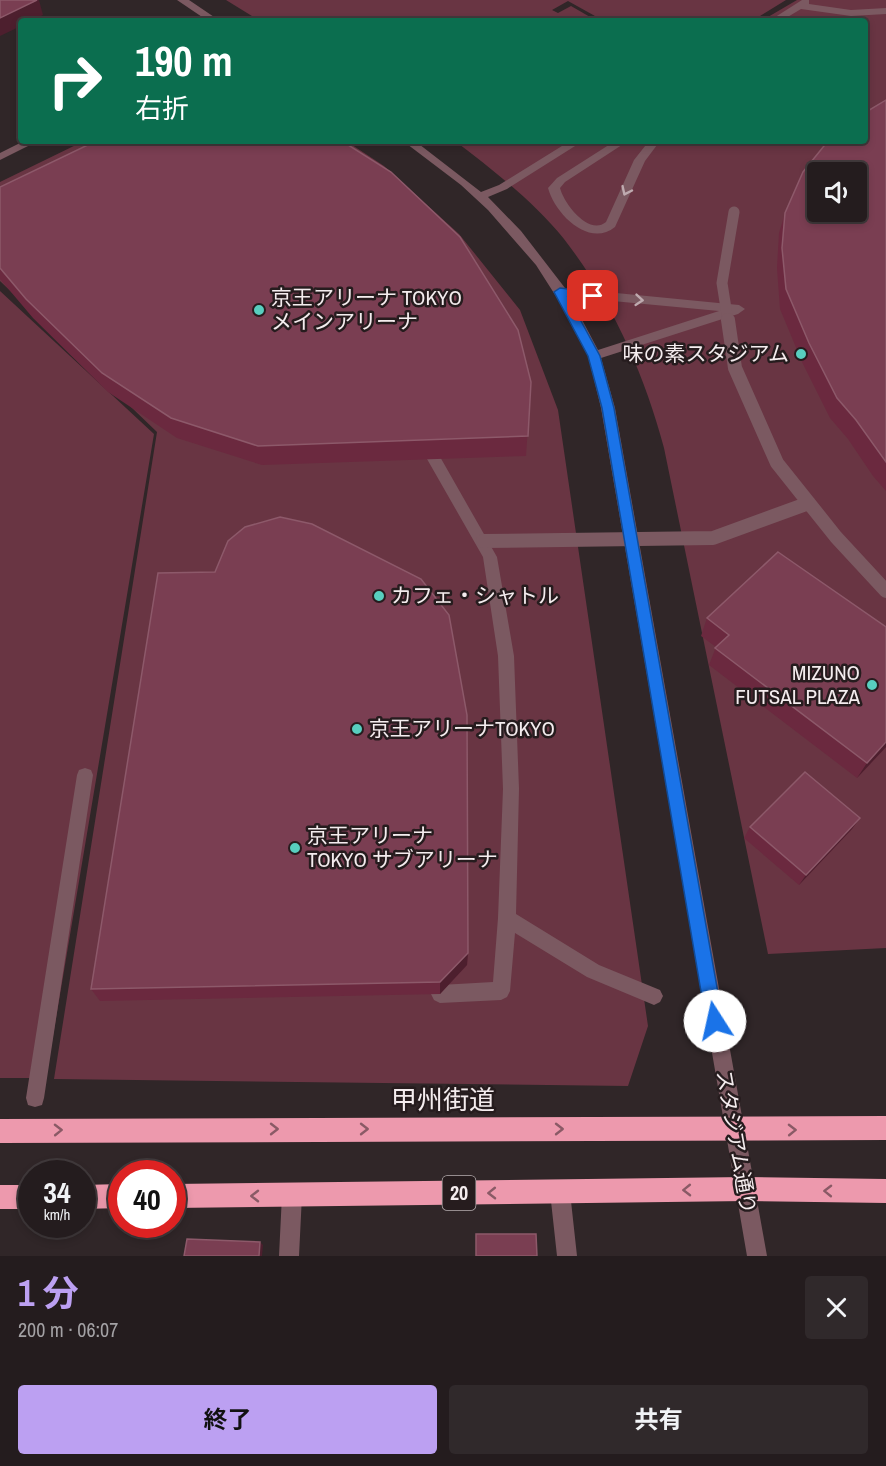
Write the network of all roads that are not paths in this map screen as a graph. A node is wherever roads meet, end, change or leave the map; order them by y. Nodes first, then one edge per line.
1 (182, 0) edge
2 (808, 0) edge
3 (798, 6) junction
4 (886, 11) edge
5 (210, 18) edge
6 (779, 18) edge
7 (27, 144) edge
8 (412, 144) edge
9 (573, 144) edge
10 (618, 144) edge
11 (652, 144) edge
12 (0, 157) edge
13 (481, 196) junction
14 (734, 212) dead end
15 (560, 292) junction
16 (594, 356) junction
17 (434, 459) edge
18 (809, 503) junction
19 (483, 541) junction
20 (886, 591) edge
21 (85, 775) dead end
22 (507, 918) junction
23 (440, 994) edge
24 (654, 996) dead end
25 (35, 1098) dead end
26 (886, 1128) edge
27 (0, 1131) edge
28 (734, 1131) junction
29 (746, 1189) junction
30 (886, 1191) edge
31 (560, 1192) junction
32 (186, 1196) edge
33 (292, 1196) junction
34 (0, 1197) edge
35 (18, 1197) edge
36 (289, 1256) edge
37 (567, 1256) edge
38 (757, 1256) edge

1 - 5 street
2 - 3 street
3 - 4 street
3 - 6 street
7 - 12 street
8 - 13 street, スタジアム通り
9 - 13 street
11 -> 10 street
13 - 15 street, スタジアム通り
14 - 18 street, bridge
15 - 16 street, スタジアム通り
15 -> 16 street
16 - 28 street, スタジアム通り
17 - 19 street
18 - 19 street, bridge
18 - 20 street, bridge
19 - 22 street
21 - 25 street
22 - 23 street
22 - 24 street
28 -> 26 highway, 甲州街道
27 -> 28 highway, 甲州街道
28 - 29 street, スタジアム通り
30 -> 29 highway, 20
29 -> 31 highway, 20
29 - 38 street, スタジアム通り
31 -> 33 highway, 20
31 - 37 street
33 -> 32 highway, 20
33 - 36 street
34 - 35 highway

